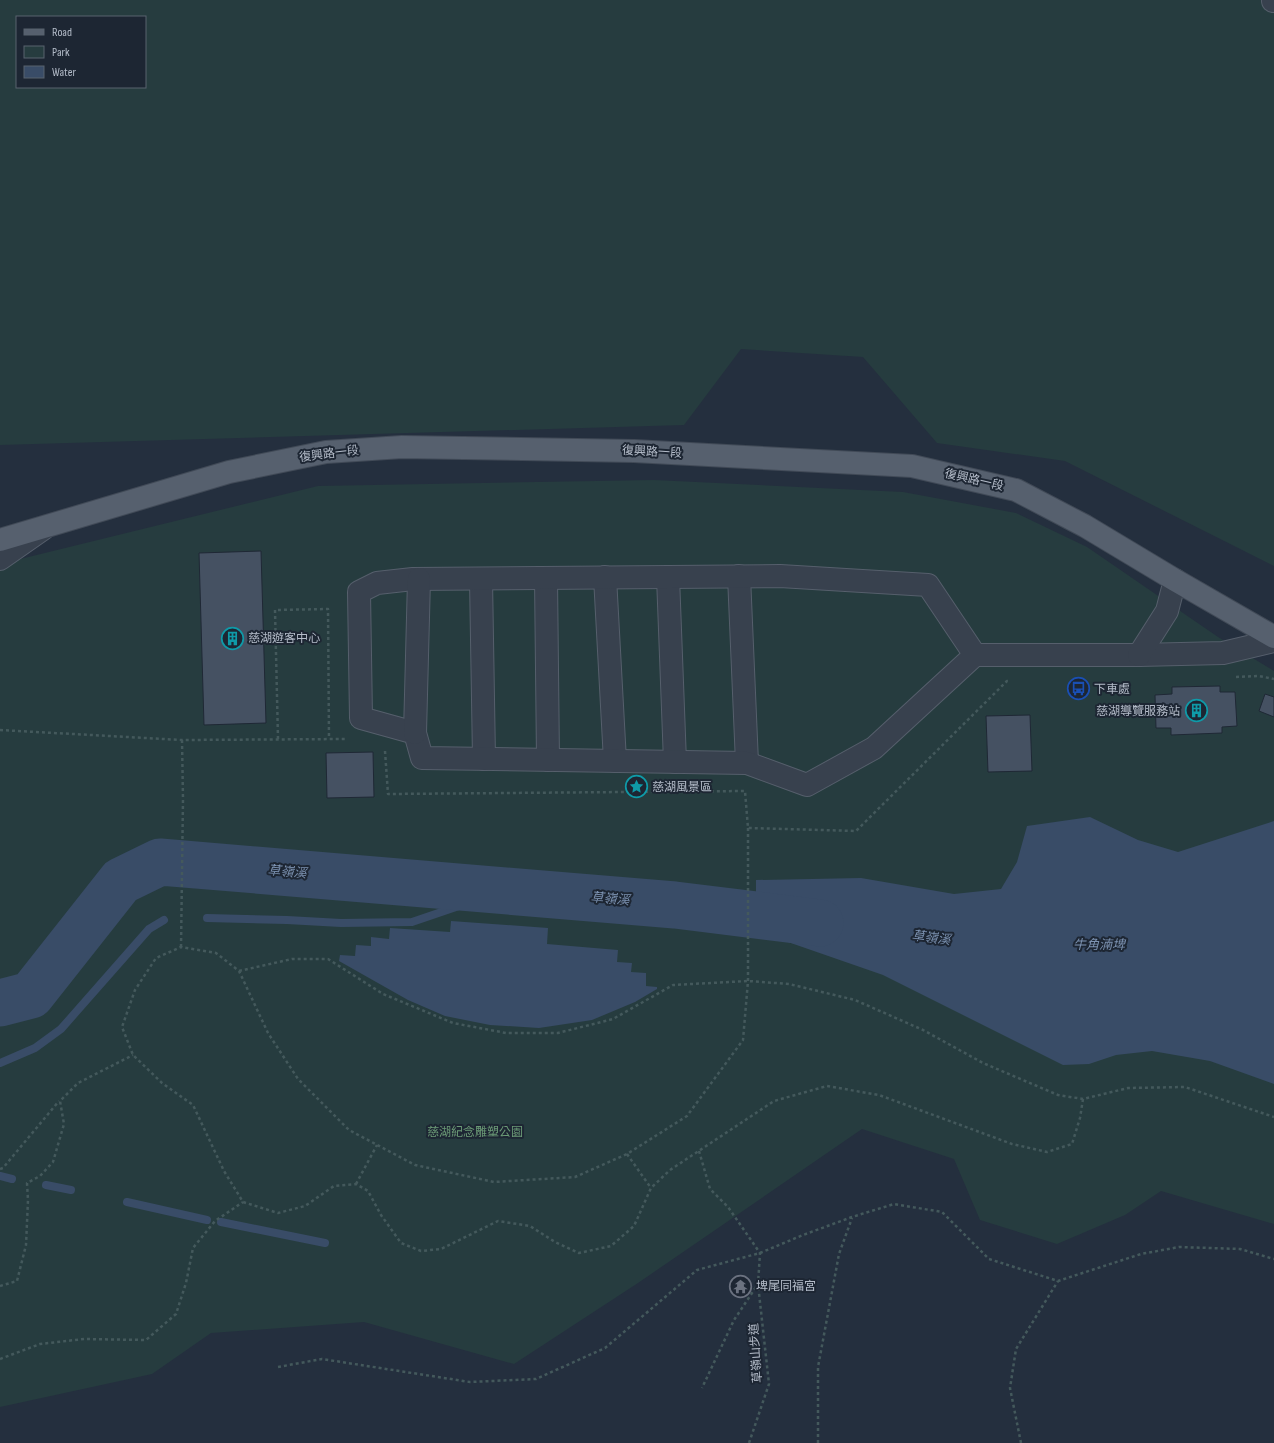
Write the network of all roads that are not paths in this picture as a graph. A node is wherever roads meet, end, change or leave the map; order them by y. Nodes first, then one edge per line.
1 (48, 526) junction
2 (0, 540) edge
3 (0, 559) edge
4 (739, 576) junction
5 (605, 577) junction
6 (668, 577) junction
7 (481, 578) junction
8 (546, 578) junction
9 (419, 579) junction
10 (1175, 580) junction
11 (1274, 637) edge
12 (1274, 641) edge
13 (975, 655) junction
14 (1139, 655) junction
15 (416, 733) junction
16 (484, 759) junction
17 (548, 760) junction
18 (614, 761) junction
19 (674, 762) junction
20 (747, 763) junction

1 - 2 main road, 復興路一段
1 - 3 street
1 - 10 main road, 復興路一段
4 - 6 street
4 - 13 street
4 - 20 street
5 - 6 street
5 - 8 street
5 - 18 street
6 - 19 street
7 - 8 street
7 - 9 street
7 - 16 street
8 - 17 street
9 - 15 street
9 - 15 street
10 - 11 main road, 復興路一段
10 - 14 street
12 - 14 street
13 - 14 street
13 - 20 street
15 - 16 street
16 - 17 street
17 - 18 street
18 - 19 street
19 - 20 street

